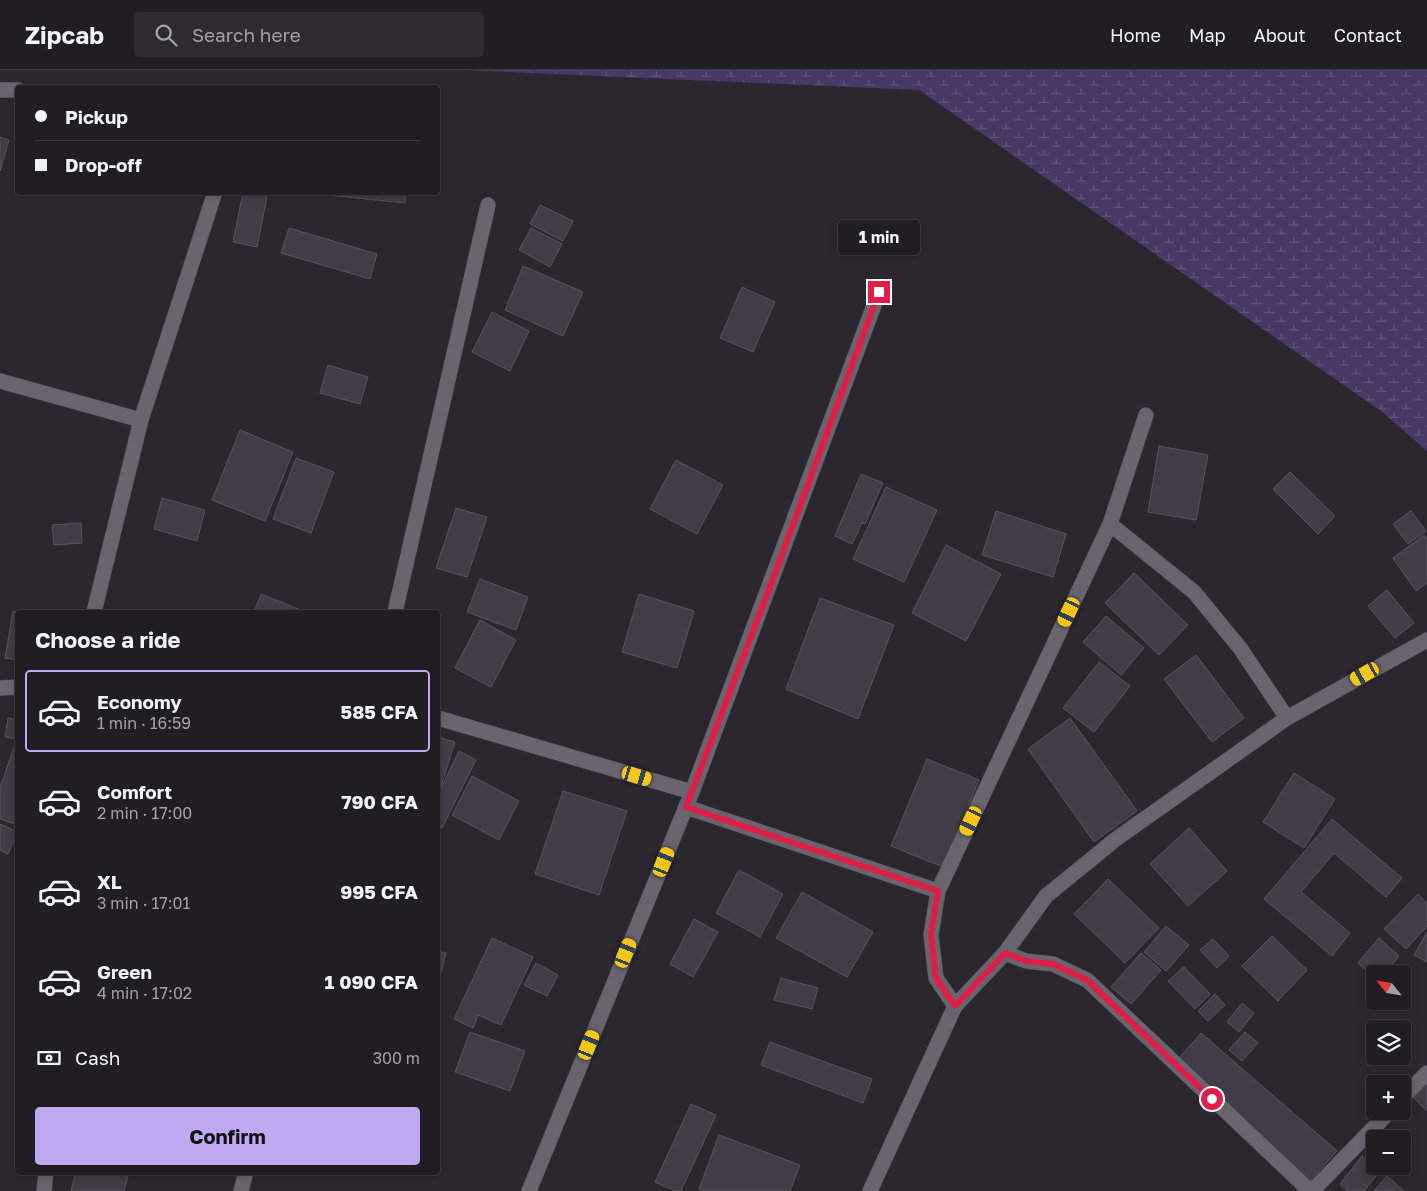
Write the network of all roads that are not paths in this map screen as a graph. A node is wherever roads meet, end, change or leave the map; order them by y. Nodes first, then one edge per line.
1 (0, 90) edge
2 (15, 90) edge
3 (214, 195) edge
4 (488, 205) dead end
5 (879, 292) dead end
6 (0, 381) edge
7 (1146, 415) dead end
8 (140, 420) junction
9 (1110, 524) junction
10 (94, 610) edge
11 (395, 610) edge
12 (1427, 640) edge
13 (15, 687) edge
14 (0, 688) edge
15 (1287, 718) junction
16 (440, 719) edge
17 (692, 792) junction
18 (686, 807) junction
19 (938, 891) junction
20 (1005, 953) junction
21 (955, 1006) junction
22 (1427, 1073) edge
23 (1411, 1089) edge
24 (1381, 1120) edge
25 (46, 1175) edge
26 (245, 1175) edge
27 (44, 1191) edge
28 (241, 1191) edge
29 (529, 1191) edge
30 (870, 1191) edge
31 (1311, 1191) edge

1 - 2 street
3 - 8 street
4 - 11 street
5 - 17 street
6 - 8 street
7 - 9 street
8 - 10 street
9 - 15 street
9 - 19 street
12 - 15 street
13 - 14 street
15 - 20 street
16 - 17 street
17 - 18 street
18 - 19 street
18 - 29 street
19 - 21 street
20 - 21 street
20 - 31 street
21 - 30 street
22 - 23 street
24 - 31 street
25 - 27 street
26 - 28 street

